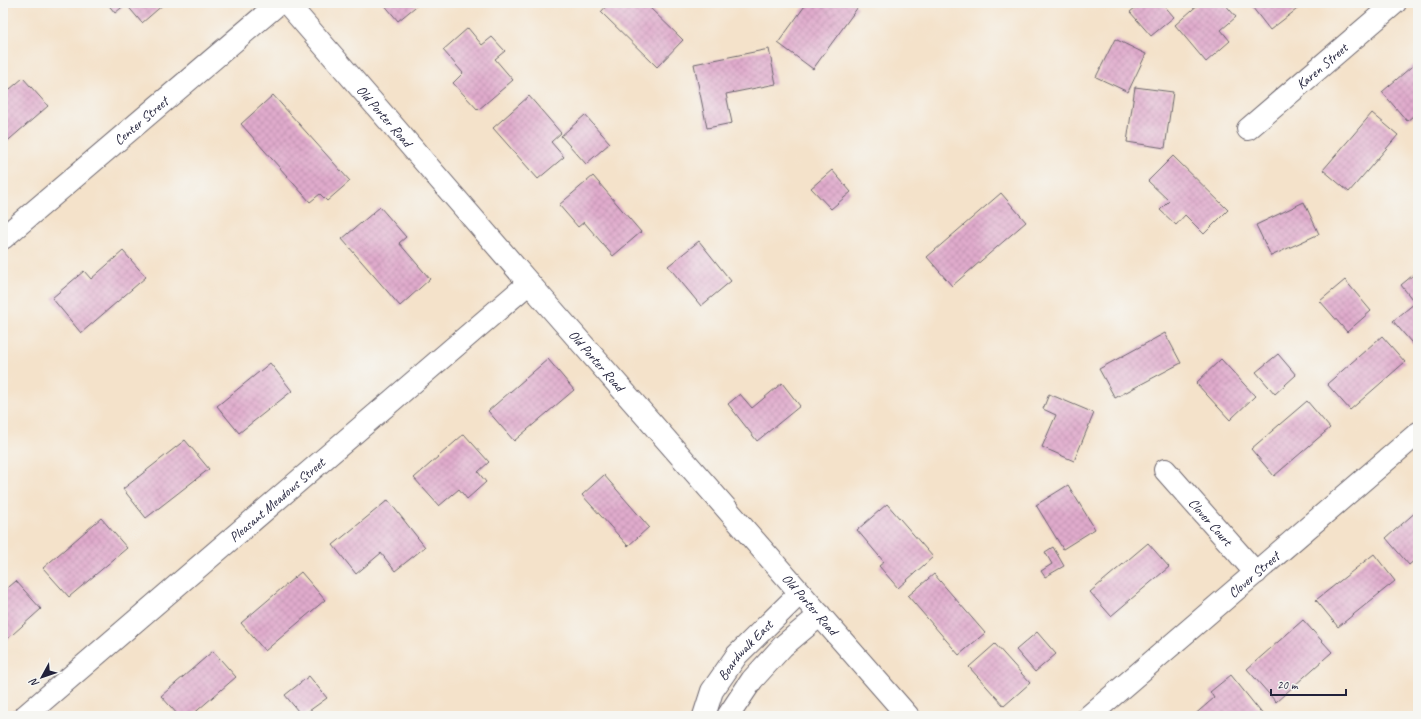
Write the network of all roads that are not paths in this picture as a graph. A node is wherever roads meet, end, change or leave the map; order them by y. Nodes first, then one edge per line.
1 (279, 3) edge
2 (287, 3) edge
3 (1395, 3) edge
4 (1248, 130) dead end
5 (3, 238) edge
6 (529, 283) junction
7 (1418, 433) edge
8 (1164, 470) dead end
9 (1256, 573) junction
10 (800, 593) junction
11 (820, 615) junction
12 (25, 716) edge
13 (704, 716) edge
14 (728, 716) edge
15 (908, 716) edge
16 (1089, 716) edge

1 - 5 street, Center Street
2 - 6 street, Old Porter Road
3 - 4 street, Karen Street
6 - 10 street, Old Porter Road
6 - 12 street, Pleasant Meadows Street
7 - 9 street, Clover Street
8 - 9 street, Clover Court
9 - 16 street, Clover Street
10 - 11 street, Old Porter Road
10 - 13 street, Boardwalk East
11 - 14 street, Boardwalk East
11 - 15 street, Old Porter Road

